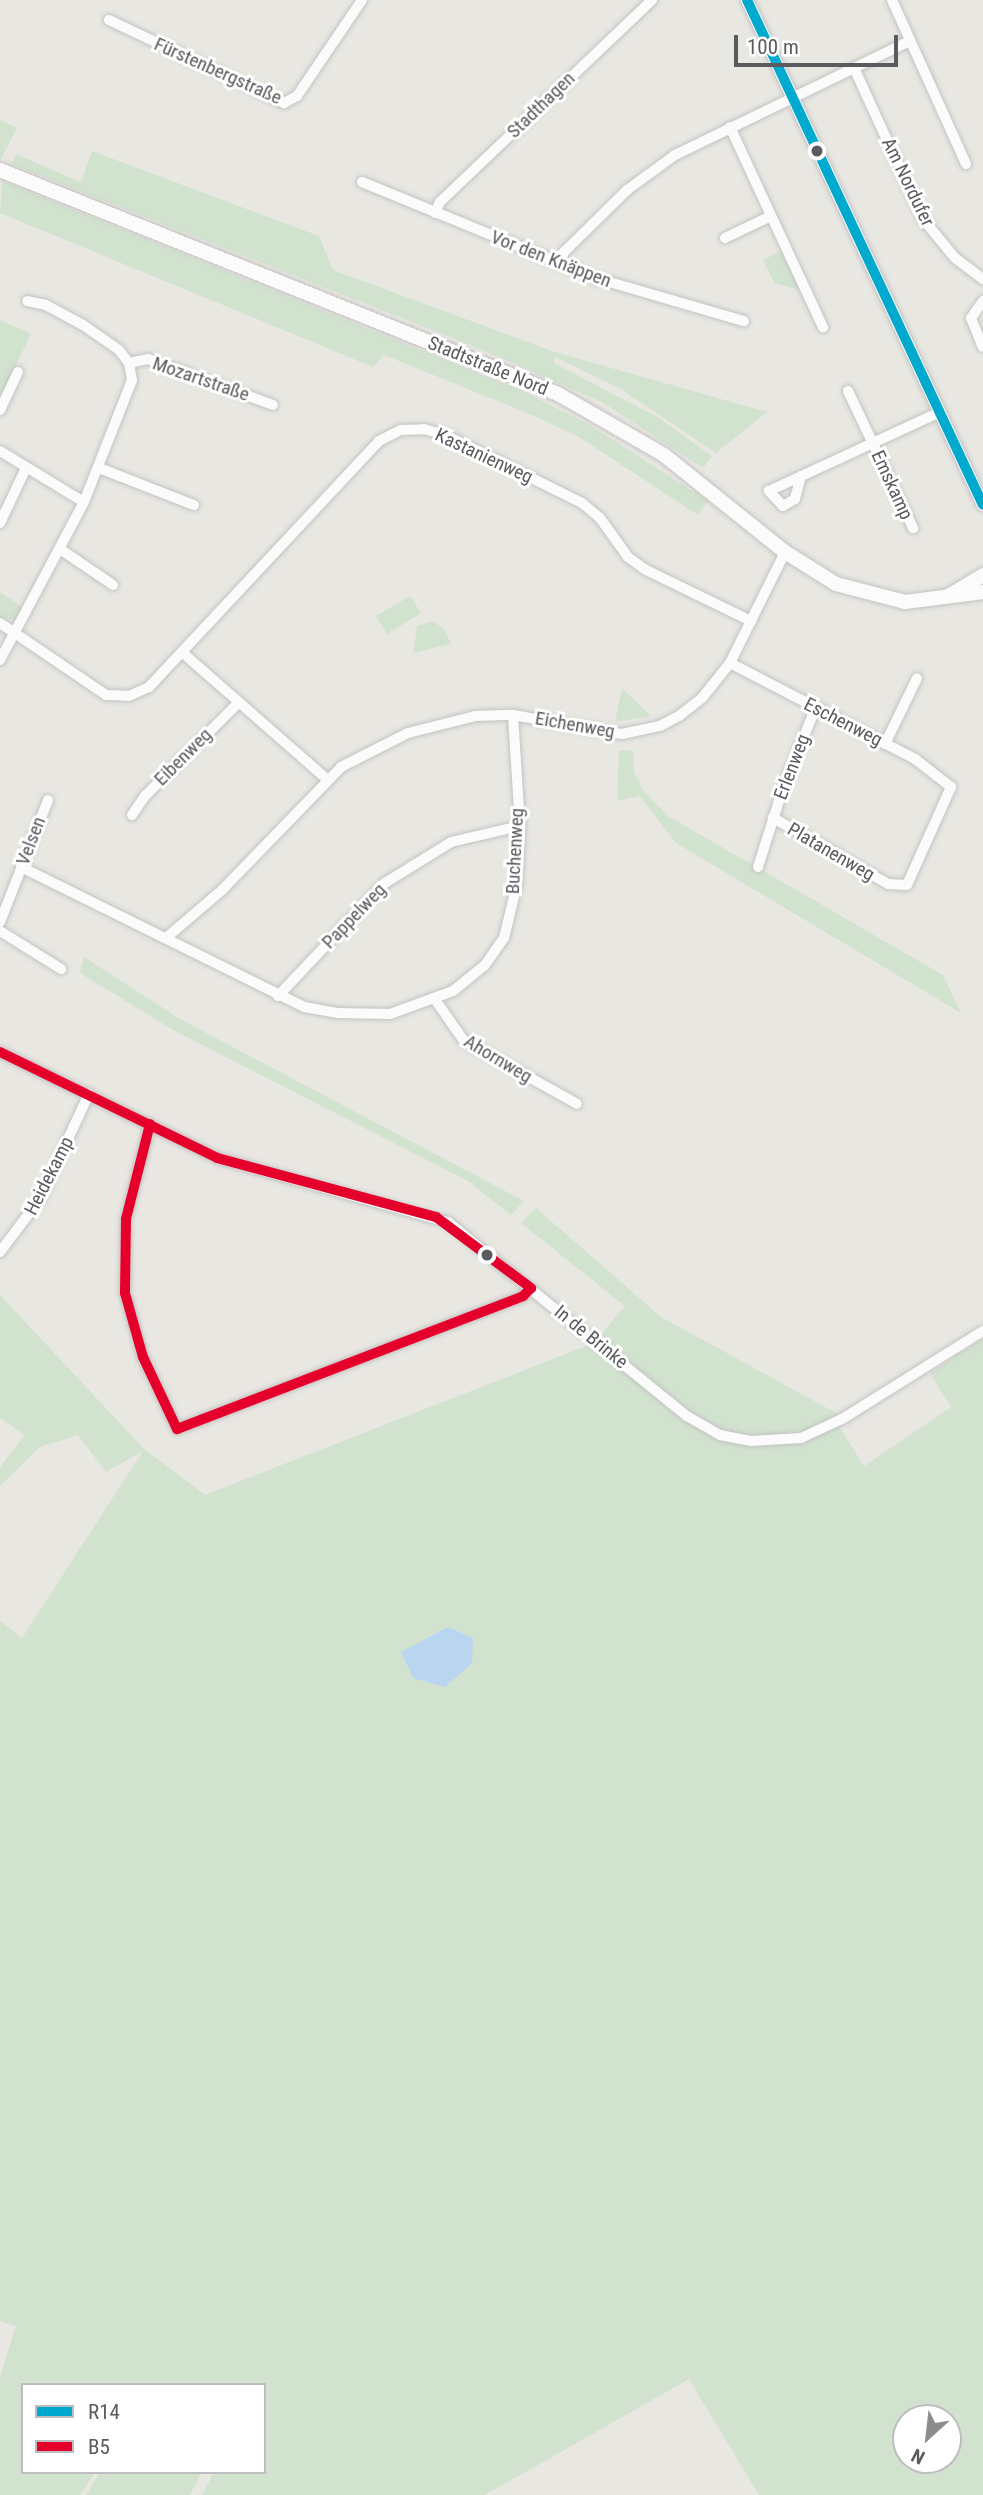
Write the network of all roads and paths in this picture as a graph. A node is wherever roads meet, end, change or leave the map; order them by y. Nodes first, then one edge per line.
1 (362, 0) edge
2 (652, 0) edge
3 (747, 0) edge
4 (892, 0) edge
5 (109, 20) dead end
6 (910, 41) junction
7 (854, 68) junction
8 (791, 97) junction
9 (730, 127) junction
10 (966, 164) dead end
11 (0, 170) edge
12 (362, 183) dead end
13 (435, 213) junction
14 (771, 216) junction
15 (725, 238) dead end
16 (560, 264) junction
17 (983, 279) edge
18 (27, 301) dead end
19 (983, 301) edge
20 (744, 321) dead end
21 (823, 327) dead end
22 (983, 347) edge
23 (129, 362) junction
24 (18, 372) dead end
25 (848, 391) dead end
26 (273, 405) dead end
27 (0, 410) edge
28 (940, 412) junction
29 (872, 443) junction
30 (0, 451) edge
31 (26, 468) junction
32 (99, 468) junction
33 (801, 477) dead end
34 (84, 502) junction
35 (194, 505) dead end
36 (983, 505) edge
37 (0, 523) edge
38 (912, 528) dead end
39 (60, 549) junction
40 (785, 552) junction
41 (983, 575) edge
42 (113, 584) dead end
43 (983, 592) edge
44 (946, 598) junction
45 (751, 621) junction
46 (0, 623) edge
47 (16, 634) junction
48 (184, 654) junction
49 (0, 660) edge
50 (730, 663) junction
51 (917, 678) dead end
52 (238, 703) junction
53 (816, 708) junction
54 (513, 715) junction
55 (885, 744) junction
56 (327, 779) junction
57 (951, 787) joint
58 (48, 800) dead end
59 (132, 815) dead end
60 (773, 818) junction
61 (520, 826) junction
62 (21, 867) junction
63 (758, 867) dead end
64 (0, 922) edge
65 (0, 931) edge
66 (166, 937) junction
67 (61, 969) dead end
68 (278, 996) junction
69 (434, 998) junction
70 (0, 1052) edge
71 (89, 1094) junction
72 (577, 1104) dead end
73 (150, 1124) junction
74 (0, 1252) edge
75 (531, 1288) junction
76 (983, 1331) edge

1 - 5 street, Fürstenbergstraße
2 - 13 street, Stadthagen
3 - 8 street
4 - 6 street
6 - 7 street
6 - 10 street
7 - 8 street
7 - 17 street, Am Nordufer
8 - 9 street
8 - 28 street
9 - 14 street
9 - 16 street
11 - 40 main road, Stadtstraße Nord
12 - 13 street, Vor den Knäppen
13 - 16 street, Vor den Knäppen
14 - 15 street
14 - 21 street
16 - 20 street, Vor den Knäppen
18 - 23 street, Mozartstraße
19 - 22 street
23 - 26 street, Mozartstraße
23 - 32 street, Mozartstraße
24 - 27 street
25 - 29 street, Emskamp
28 - 29 street, Emskamp
28 - 36 street
29 - 33 street, Emskamp
29 - 38 street, Emskamp
30 - 31 street
31 - 34 street
31 - 37 street
32 - 34 street, Mozartstraße
32 - 35 street
34 - 39 street, Mozartstraße
39 - 42 street
39 - 47 street, Mozartstraße
40 - 44 main road, Stadtstraße Nord
40 - 45 street, Eichenweg
41 - 44 main road, Stadtstraße Nord
43 - 44 main road, Stadtstraße Nord
45 - 48 street, Kastanienweg
45 - 50 street, Eichenweg
46 - 47 street
47 - 48 street, Kastanienweg
47 - 49 street, Mozartstraße
48 - 52 street
50 - 53 street, Eschenweg
50 - 54 street, Eichenweg
51 - 55 street
52 - 56 street
52 - 59 street, Eibenweg
53 - 55 street, Eschenweg
53 - 60 street, Erlenweg
54 - 56 street, Eichenweg
54 - 61 street, Buchenweg
55 - 57 street, Eschenweg
56 - 66 street, Eichenweg
57 - 60 street, Platanenweg
58 - 62 street, Velsen
60 - 63 street, Erlenweg
61 - 68 street, Pappelweg
61 - 69 street, Buchenweg
62 - 64 street, Velsen
62 - 66 street
65 - 67 street
66 - 68 street, Buchenweg
68 - 69 street, Buchenweg
69 - 72 street, Ahornweg
70 - 71 street, In de Brinke
71 - 73 street, In de Brinke
71 - 74 street, Heidekamp
73 - 75 street, In de Brinke
73 - 75 street
75 - 76 street, In de Brinke

